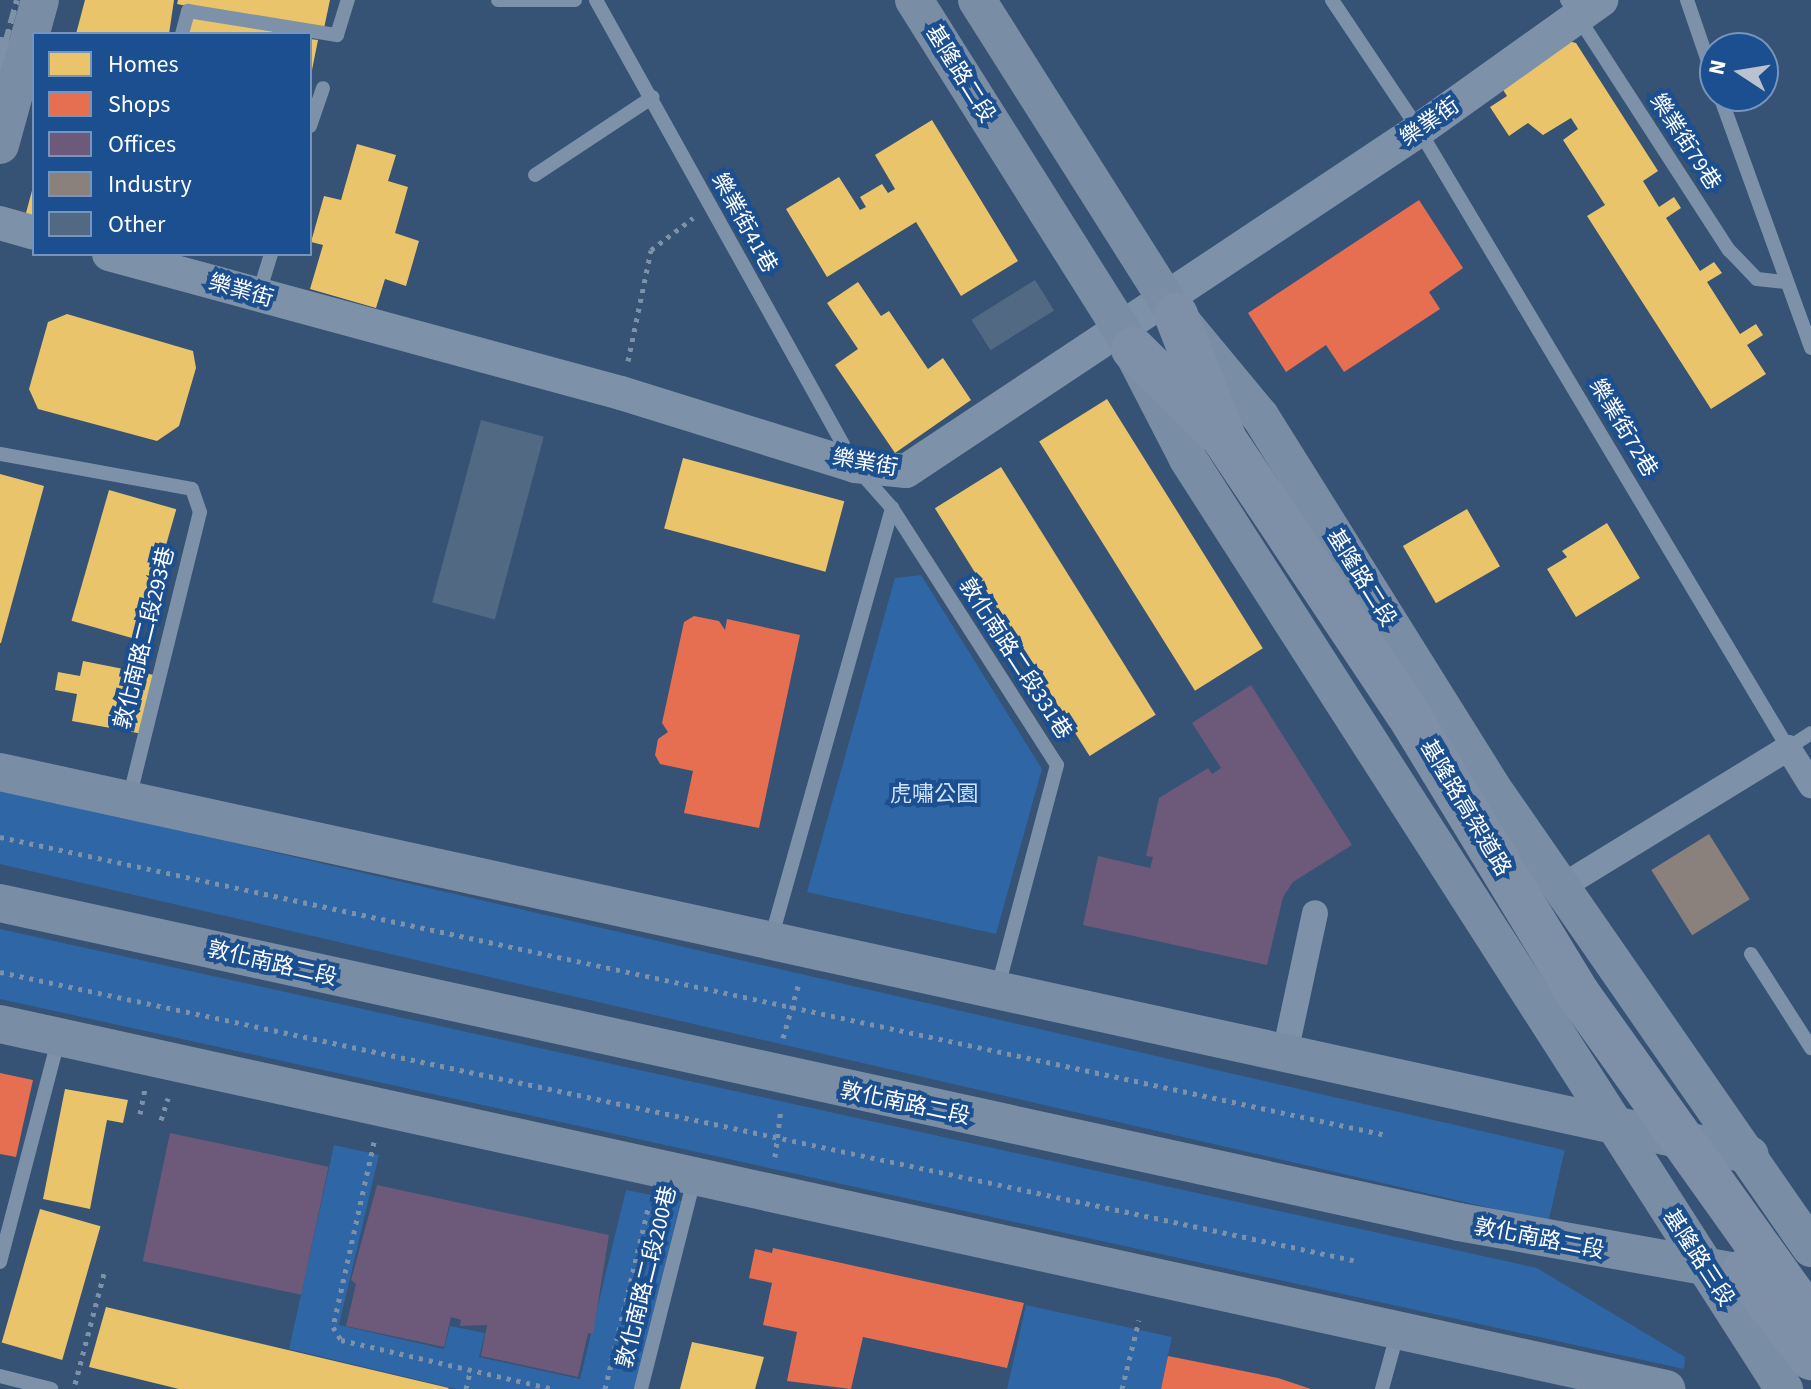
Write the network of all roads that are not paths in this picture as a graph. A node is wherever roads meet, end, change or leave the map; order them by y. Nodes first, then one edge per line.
1 (40, 0) edge
2 (348, 0) edge
3 (498, 0) edge
4 (575, 0) edge
5 (596, 0) edge
6 (914, 0) edge
7 (977, 0) edge
8 (1332, 0) edge
9 (1687, 0) edge
10 (1581, 6) edge
11 (183, 32) edge
12 (1699, 35) edge
13 (14, 63) edge
14 (323, 88) dead end
15 (653, 97) junction
16 (314, 102) edge
17 (1726, 112) edge
18 (1419, 130) junction
19 (0, 145) edge
20 (535, 175) dead end
21 (0, 223) edge
22 (32, 232) edge
23 (116, 256) edge
24 (270, 256) edge
25 (1786, 282) junction
26 (258, 296) junction
27 (1171, 305) junction
28 (1126, 338) junction
29 (1811, 348) edge
30 (1225, 440) junction
31 (0, 454) edge
32 (855, 466) junction
33 (892, 508) junction
34 (1811, 733) edge
35 (1788, 748) junction
36 (0, 772) edge
37 (1811, 785) edge
38 (1491, 786) junction
39 (129, 800) junction
40 (1433, 820) junction
41 (1563, 886) junction
42 (0, 903) edge
43 (1315, 913) dead end
44 (771, 940) junction
45 (1751, 954) dead end
46 (997, 990) junction
47 (0, 1024) edge
48 (59, 1036) junction
49 (1811, 1048) edge
50 (1285, 1053) junction
51 (1614, 1125) junction
52 (1750, 1155) junction
53 (695, 1176) junction
54 (1706, 1176) junction
55 (1808, 1236) edge
56 (0, 1262) edge
57 (1723, 1268) junction
58 (1811, 1292) edge
59 (1811, 1320) edge
60 (1398, 1330) junction
61 (1811, 1358) edge
62 (0, 1376) edge
63 (51, 1389) edge
64 (641, 1389) edge
65 (1382, 1389) edge
66 (1666, 1389) edge
67 (1784, 1389) edge
68 (1811, 1389) edge

1 - 13 main road
2 - 11 lane
3 - 4 lane
5 - 15 lane, 樂業街41巷
6 - 28 main road, 基隆路二段
7 - 27 main road, 基隆路二段
8 - 18 lane, 樂業街72巷
9 - 12 lane
10 - 18 street, 樂業街
10 - 25 lane, 樂業街79巷
13 - 19 main road
14 - 16 lane
15 - 20 lane
15 - 32 lane, 樂業街41巷
17 - 25 lane
18 - 27 street, 樂業街
18 - 35 lane, 樂業街72巷
21 - 22 street
23 - 26 street, 樂業街
24 - 26 lane
25 - 29 lane
26 - 32 street, 樂業街
27 - 28 street, 樂業街
27 - 30 highway, 基隆路高架道路
27 - 38 main road, 基隆路二段
28 - 30 highway, 基隆路高架道路
28 - 32 street, 樂業街
28 - 40 main road, 基隆路二段
30 - 54 highway, 基隆路高架道路, bridge
31 - 39 lane, 敦化南路二段293巷
32 - 33 lane, 敦化南路二段331巷
33 - 44 lane
33 - 46 lane, 敦化南路二段331巷
34 - 35 lane
35 - 37 street
35 - 41 street
36 - 39 main road
38 - 40 lane
38 - 41 main road, 基隆路二段
39 - 44 main road
40 - 51 main road, 基隆路二段
41 - 52 main road, 基隆路二段
42 - 57 main road, 敦化南路二段
43 - 50 street
44 - 46 main road
45 - 49 lane
46 - 50 main road
47 - 48 main road
48 - 53 main road
48 - 56 lane
50 - 51 main road
51 - 52 main road
51 - 57 main road, 基隆路三段
52 - 55 main road
53 - 60 main road
53 - 64 lane, 敦化南路二段200巷
54 - 59 highway, 基隆路高架道路, bridge
54 - 68 highway, 基隆路高架道路
57 - 58 main road, 敦化南路二段
57 - 61 highway
57 - 67 main road, 基隆路三段
60 - 65 lane
60 - 66 main road
62 - 63 lane

